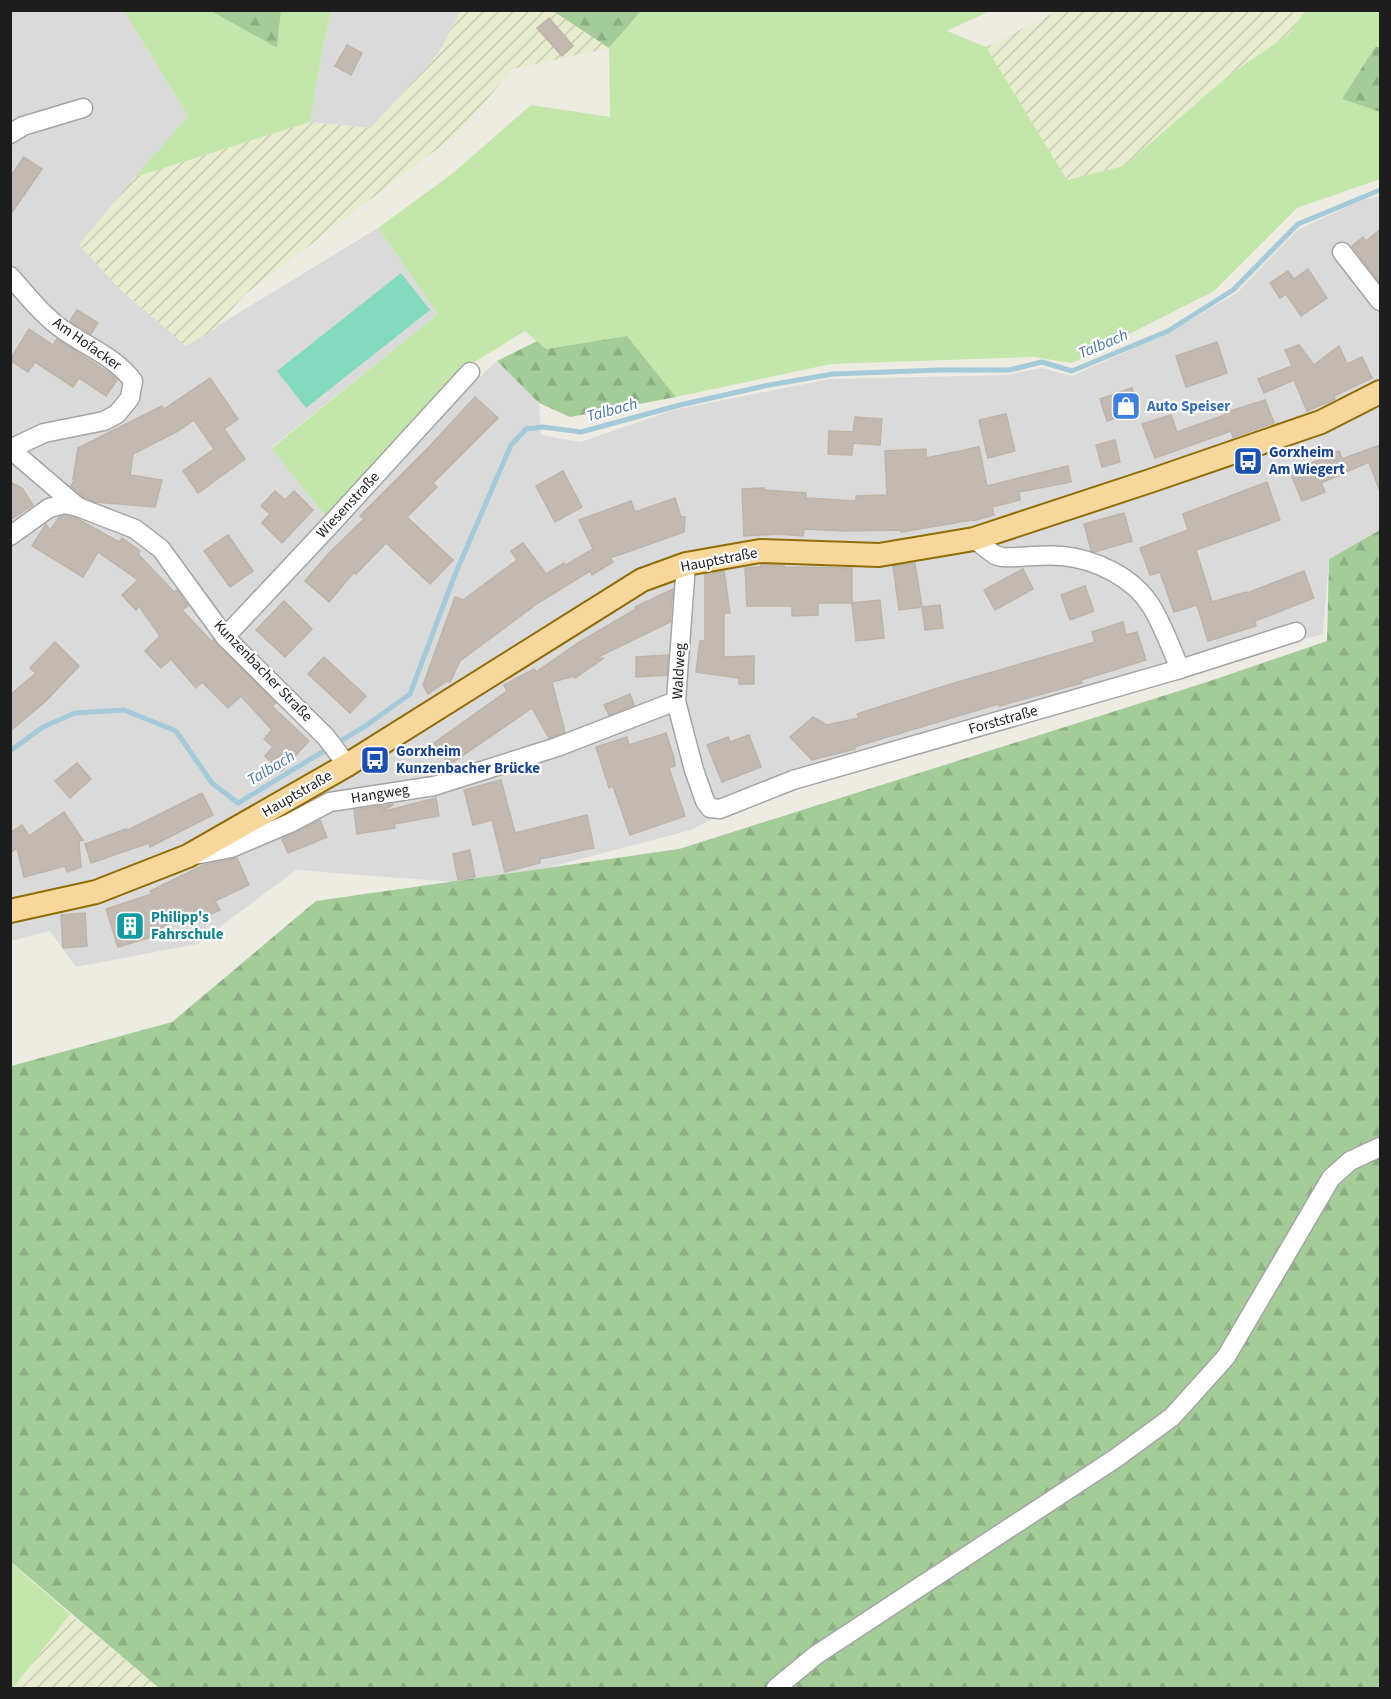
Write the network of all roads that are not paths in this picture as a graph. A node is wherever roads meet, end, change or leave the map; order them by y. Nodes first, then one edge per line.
1 (83, 108) dead end
2 (10, 134) edge
3 (1342, 252) dead end
4 (10, 276) edge
5 (1380, 301) edge
6 (470, 372) dead end
7 (1380, 392) edge
8 (10, 449) edge
9 (78, 507) junction
10 (10, 536) edge
11 (975, 539) junction
12 (686, 564) junction
13 (1296, 632) dead end
14 (225, 637) junction
15 (1180, 669) junction
16 (676, 701) junction
17 (343, 759) junction
18 (710, 808) joint
19 (188, 856) junction
20 (10, 911) edge
21 (1380, 1147) edge
22 (776, 1689) edge

1 - 2 street
3 - 5 street
4 - 8 street, Am Hofacker
6 - 14 street, Wiesenstraße
7 - 11 main road, Hauptstraße
8 - 9 street, Kunzenbacher Straße
9 - 10 street
9 - 14 street, Kunzenbacher Straße
11 - 12 main road, Hauptstraße
11 - 15 street
12 - 16 street, Waldweg
12 - 17 main road, Hauptstraße
13 - 15 street, Forststraße
14 - 17 street, Kunzenbacher Straße
15 - 18 street, Forststraße
16 - 18 street, Waldweg
16 - 19 street, Hangweg
17 - 19 main road, Hauptstraße
19 - 20 main road, Hauptstraße
21 - 22 street

